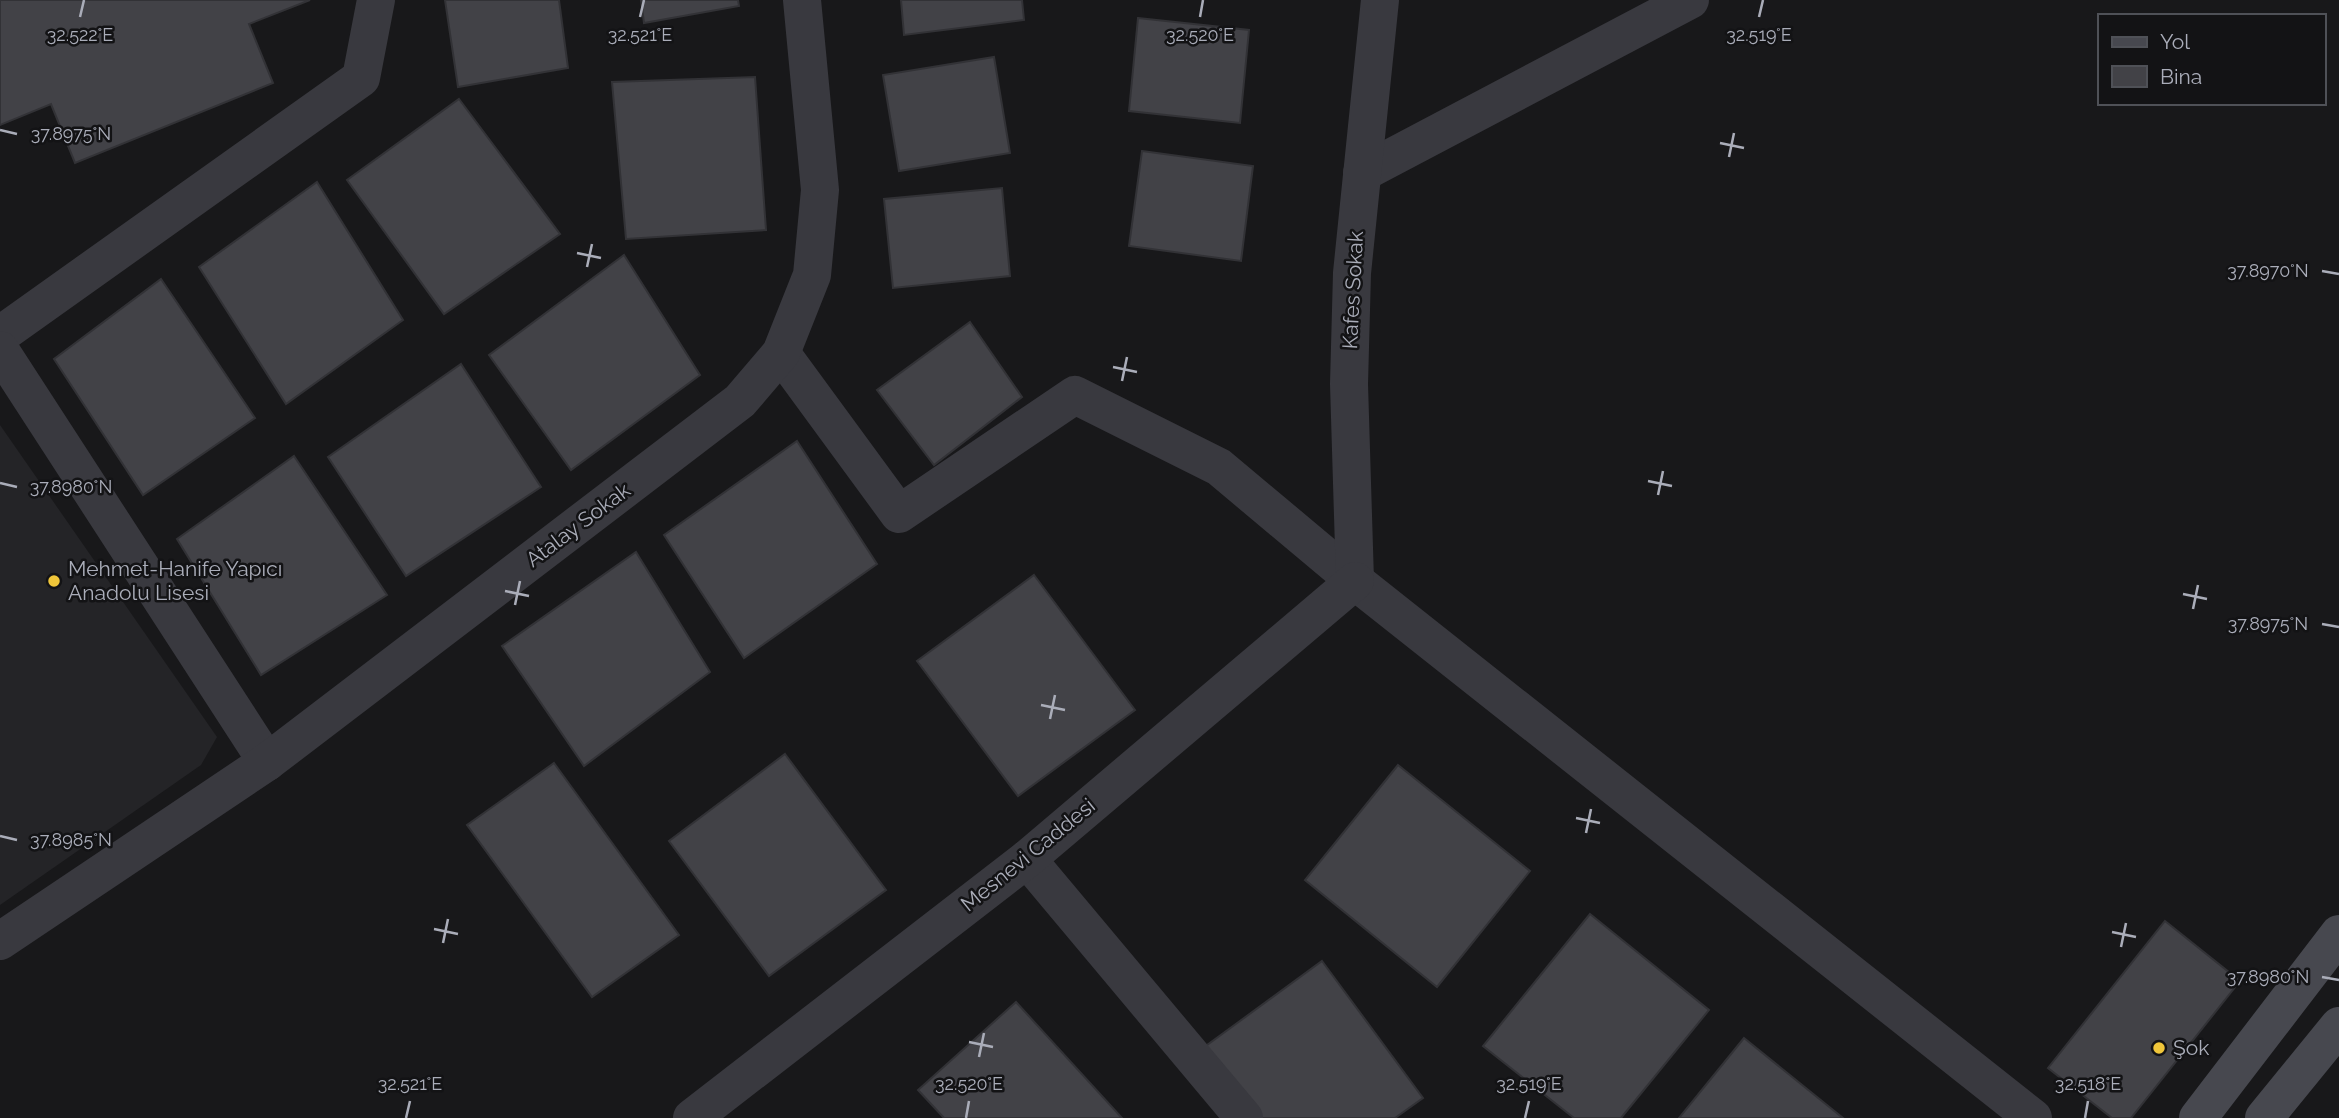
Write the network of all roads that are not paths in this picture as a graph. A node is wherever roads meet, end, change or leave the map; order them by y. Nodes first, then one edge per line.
1 (376, 0) edge
2 (802, 0) edge
3 (1380, 0) edge
4 (1690, 0) edge
5 (1362, 173) junction
6 (0, 335) edge
7 (0, 350) edge
8 (781, 353) junction
9 (1355, 581) junction
10 (267, 762) junction
11 (1027, 859) junction
12 (2339, 934) edge
13 (0, 941) edge
14 (2339, 1026) edge
15 (692, 1118) edge
16 (1244, 1118) edge
17 (2034, 1118) edge
18 (2198, 1118) edge
19 (2264, 1118) edge

1 - 6 street
2 - 8 street, Atalay Sokak
3 - 5 street, Kafes Sokak
4 - 5 street
5 - 9 street, Kafes Sokak
7 - 10 street
8 - 9 street
8 - 10 street, Atalay Sokak
9 - 11 street, Mesnevi Caddesi
9 - 17 street
10 - 13 street, Atalay Sokak
11 - 15 street, Mesnevi Caddesi
11 - 16 street
12 - 18 main road
14 - 19 main road

